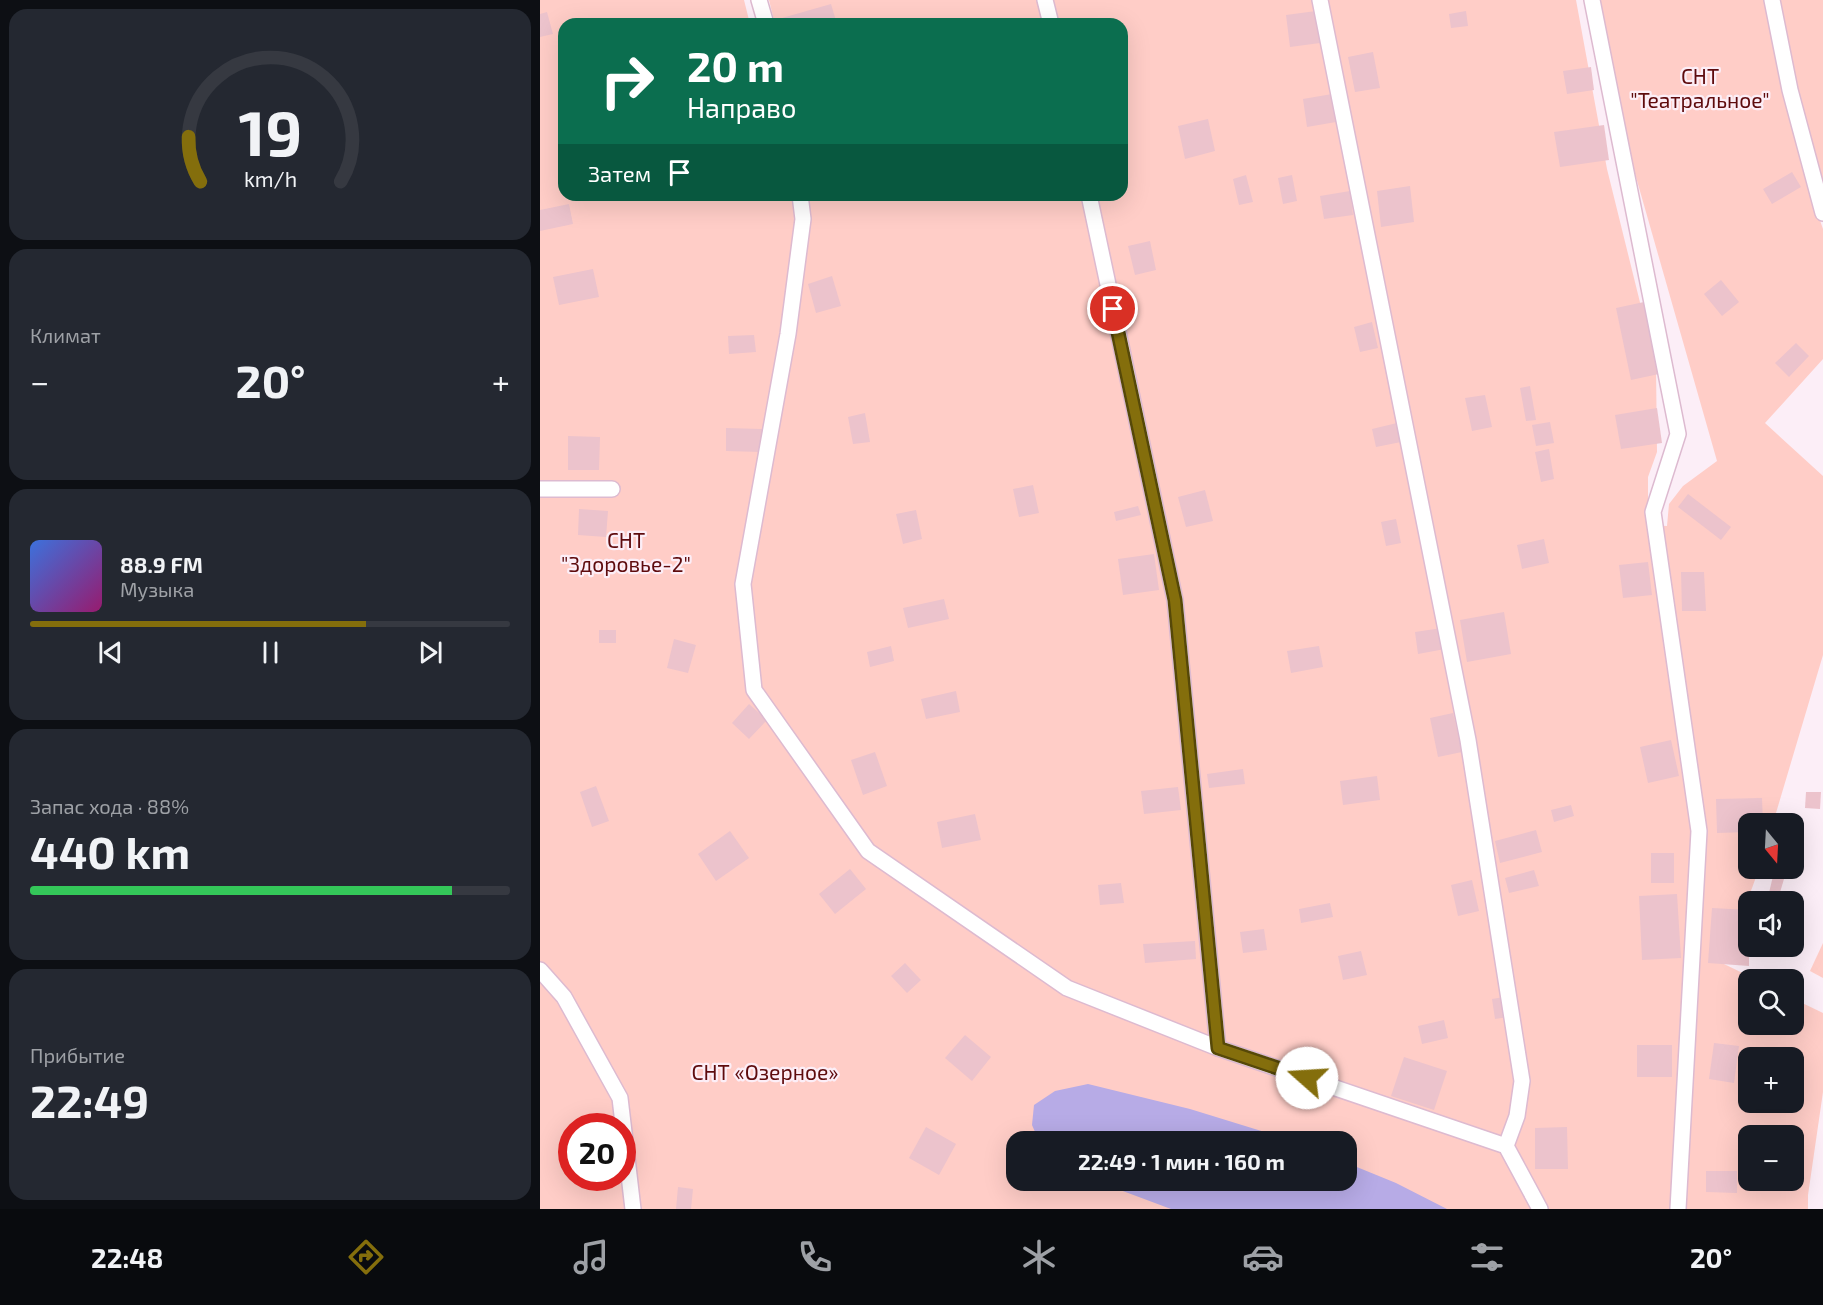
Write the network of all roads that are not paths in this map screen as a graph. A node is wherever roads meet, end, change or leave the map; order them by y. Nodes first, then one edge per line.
1 (759, 0) edge
2 (1046, 0) edge
3 (1320, 0) edge
4 (1592, 0) edge
5 (1772, 0) edge
6 (764, 18) edge
7 (1050, 18) edge
8 (801, 201) edge
9 (1090, 201) edge
10 (1823, 213) edge
11 (540, 489) edge
12 (612, 489) dead end
13 (540, 970) edge
14 (1218, 1048) junction
15 (1506, 1146) junction
16 (633, 1209) edge
17 (1540, 1209) edge
18 (1678, 1209) edge

1 - 6 lane
2 - 7 lane
3 - 15 lane
4 - 18 lane
5 - 10 lane
8 - 14 lane
9 - 14 lane
11 - 12 lane
13 - 16 lane
14 - 15 lane
15 - 17 lane

